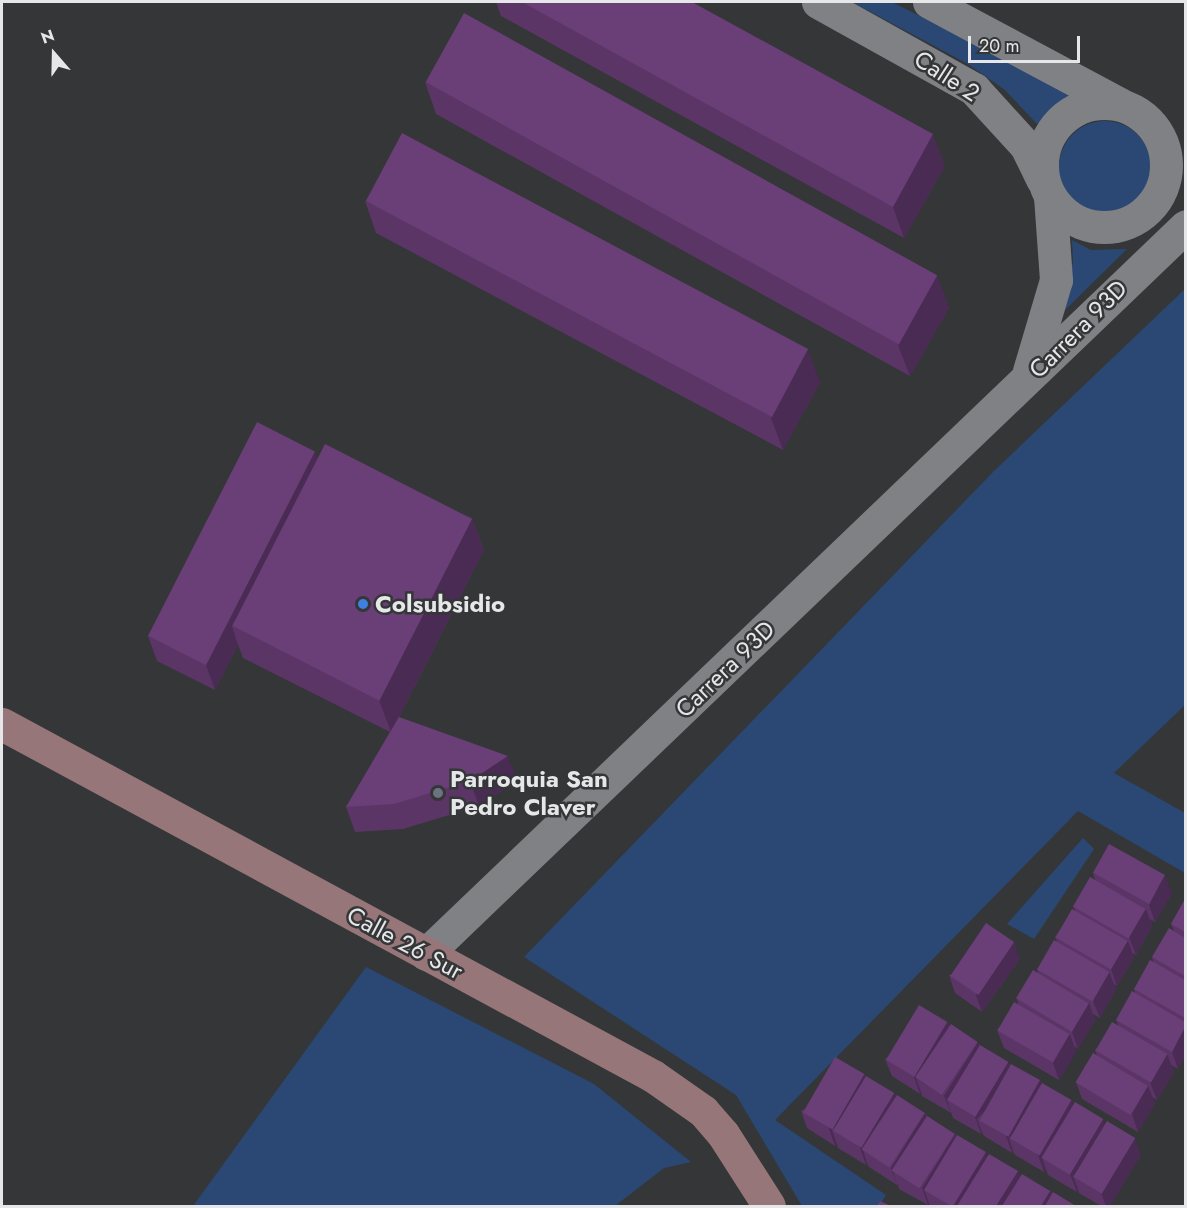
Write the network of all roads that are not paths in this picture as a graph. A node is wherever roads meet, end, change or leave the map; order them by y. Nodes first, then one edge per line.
1 (818, 2) edge
2 (929, 2) edge
3 (1122, 105) junction
4 (1152, 124) junction
5 (1185, 137) edge
6 (1165, 179) junction
7 (1047, 191) junction
8 (1175, 224) edge
9 (1113, 227) junction
10 (1023, 383) junction
11 (2, 724) edge
12 (426, 954) junction
13 (769, 1206) edge

1 - 7 street, Calle 2
2 - 3 street
3 - 4 street
3 - 7 street
4 - 5 street
4 - 6 street
6 - 8 street, Carrera 93D
6 - 9 street
7 - 9 street
7 - 10 street, Carrera 93D
8 - 9 street
8 - 10 street, Carrera 93D
10 - 12 street, Carrera 93D
11 - 12 street, Calle 26 Sur
12 - 13 street, Calle 26 Sur

